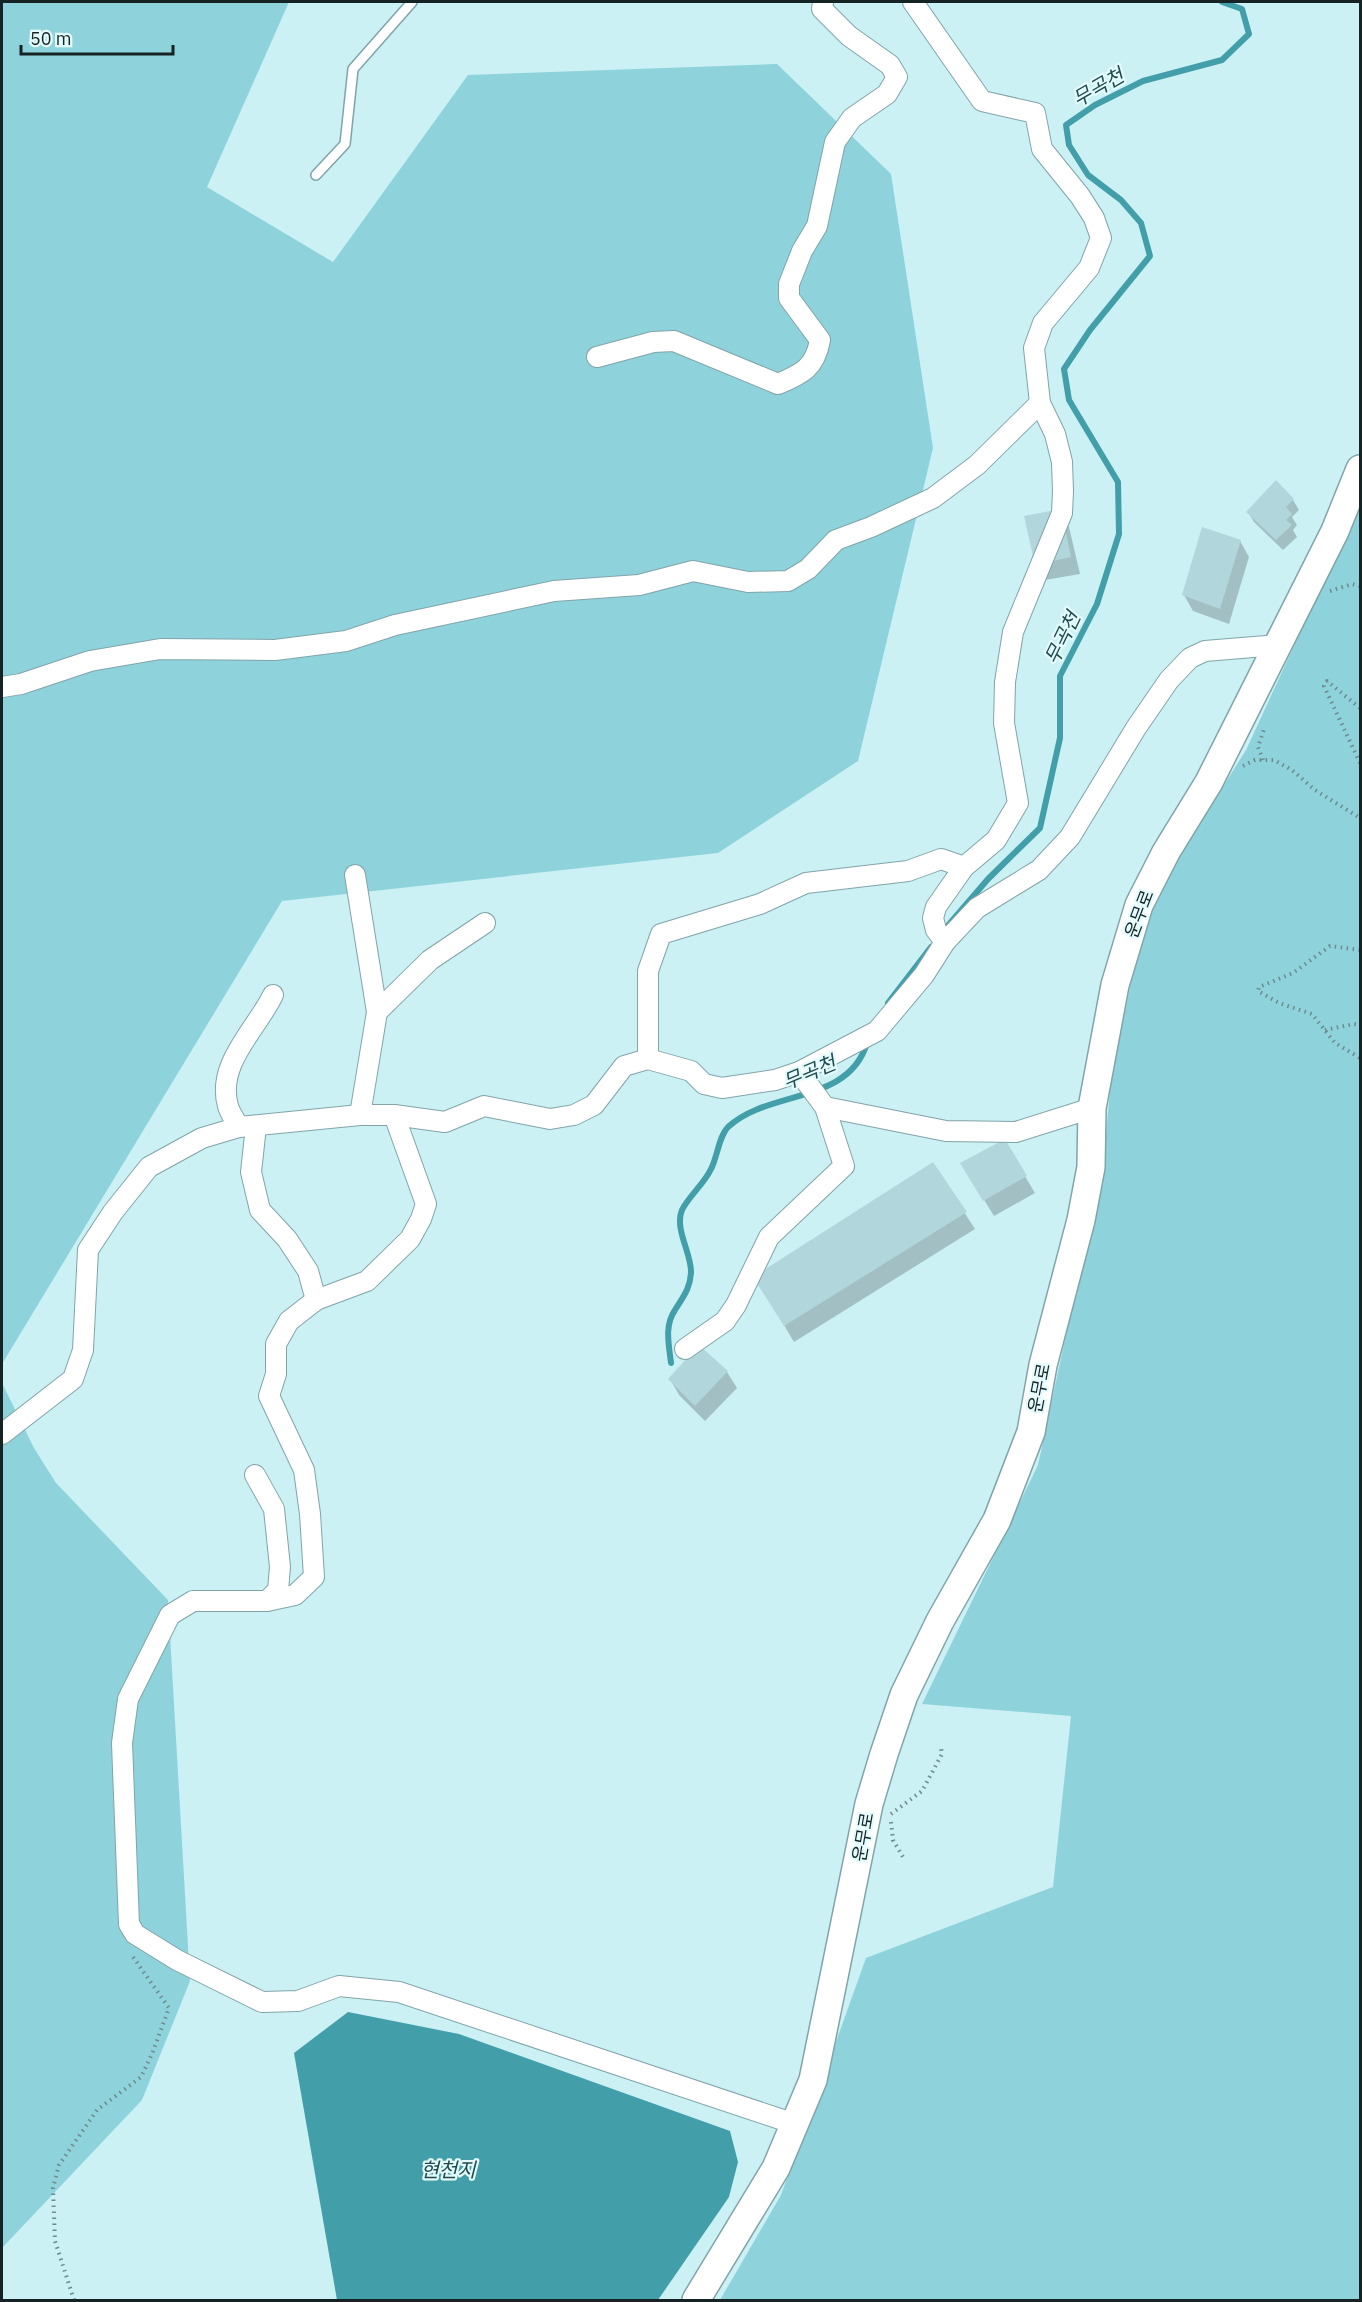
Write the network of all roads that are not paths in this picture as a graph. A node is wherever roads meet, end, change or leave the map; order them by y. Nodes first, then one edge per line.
1 (412, 2) edge
2 (913, 2) edge
3 (823, 5) edge
4 (316, 175) dead end
5 (597, 357) dead end
6 (1040, 403) junction
7 (1360, 469) edge
8 (1277, 645) junction
9 (2, 687) edge
10 (964, 867) junction
11 (355, 875) dead end
12 (485, 923) dead end
13 (941, 936) junction
14 (273, 995) dead end
15 (377, 1012) junction
16 (648, 1059) junction
17 (799, 1072) junction
18 (825, 1107) junction
19 (1092, 1108) junction
20 (360, 1115) junction
21 (394, 1115) junction
22 (248, 1126) junction
23 (316, 1300) junction
24 (686, 1349) dead end
25 (2, 1434) edge
26 (255, 1475) dead end
27 (267, 1601) junction
28 (795, 2124) junction
29 (696, 2301) edge

1 - 4 lane
2 - 6 street
3 - 5 street
6 - 9 street
6 - 10 street
7 - 8 street, 운무로
8 - 13 street
8 - 19 street, 운무로
10 - 13 street
10 - 16 street
11 - 15 street
12 - 15 street
13 - 17 street
14 - 22 street
15 - 20 street
16 - 17 street
16 - 21 street
17 - 18 street
18 - 19 street
18 - 24 street
19 - 28 street, 운무로
20 - 21 street
20 - 22 street
21 - 23 street
22 - 23 street
22 - 25 street
23 - 27 street
26 - 27 street
27 - 28 street
28 - 29 street, 운무로

